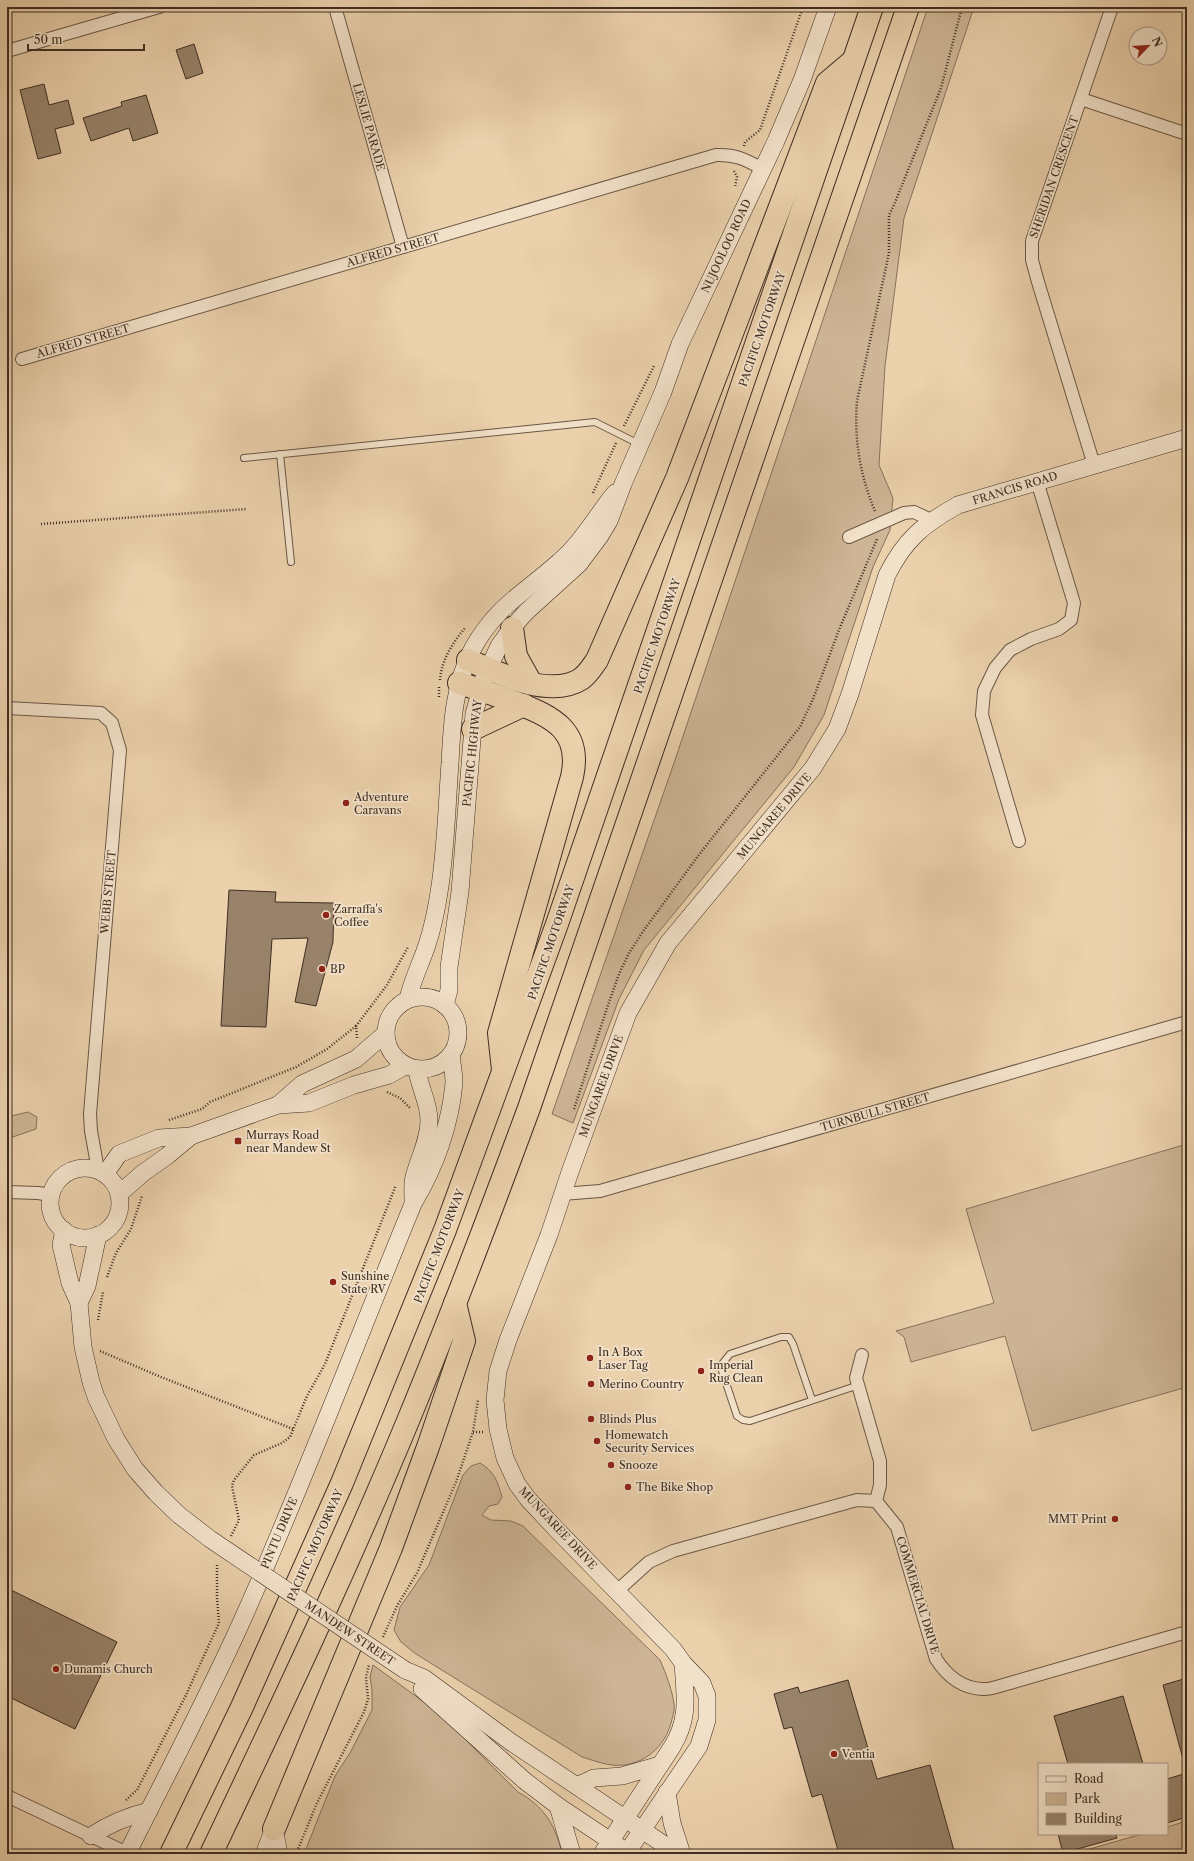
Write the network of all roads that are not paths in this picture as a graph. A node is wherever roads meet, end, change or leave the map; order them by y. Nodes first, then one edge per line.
1 (159, 7) edge
2 (335, 7) edge
3 (828, 7) edge
4 (872, 7) edge
5 (908, 7) edge
6 (1112, 7) edge
7 (7, 51) edge
8 (854, 60) junction
9 (1081, 99) junction
10 (1187, 134) edge
11 (763, 169) junction
12 (403, 247) junction
13 (22, 359) dead end
14 (1187, 438) edge
15 (641, 444) junction
16 (280, 454) junction
17 (244, 458) dead end
18 (1094, 465) junction
19 (1037, 481) junction
20 (623, 484) junction
21 (931, 520) junction
22 (849, 537) dead end
23 (291, 562) dead end
24 (512, 628) junction
25 (468, 660) junction
26 (488, 669) junction
27 (459, 683) junction
28 (531, 683) junction
29 (480, 690) junction
30 (524, 705) junction
31 (7, 708) edge
32 (473, 729) junction
33 (1019, 841) dead end
34 (408, 999) junction
35 (445, 1005) junction
36 (1187, 1022) edge
37 (386, 1033) junction
38 (452, 1055) junction
39 (411, 1067) junction
40 (503, 1075) junction
41 (278, 1105) junction
42 (191, 1136) junction
43 (101, 1172) junction
44 (7, 1192) edge
45 (119, 1194) junction
46 (562, 1194) junction
47 (51, 1195) junction
48 (413, 1204) junction
49 (64, 1230) junction
50 (98, 1235) junction
51 (79, 1303) junction
52 (455, 1303) junction
53 (862, 1355) dead end
54 (858, 1385) junction
55 (812, 1400) junction
56 (876, 1502) junction
57 (617, 1591) junction
58 (1187, 1632) edge
59 (683, 1663) junction
60 (405, 1670) junction
61 (660, 1765) junction
62 (577, 1786) junction
63 (667, 1792) junction
64 (7, 1796) edge
65 (558, 1806) junction
66 (149, 1811) junction
67 (625, 1818) junction
68 (274, 1829) junction
69 (642, 1829) junction
70 (91, 1836) junction
71 (607, 1848) edge
72 (628, 1853) edge
73 (127, 1854) edge
74 (171, 1854) edge
75 (211, 1854) edge
76 (264, 1854) edge
77 (279, 1854) edge
78 (572, 1854) edge
79 (678, 1854) edge
80 (682, 1854) edge

1 - 7 street
2 - 12 street, LESLIE PARADE
3 - 11 street, NUJOOLOO ROAD
4 - 8 highway, PACIFIC MOTORWAY
5 - 52 highway
6 - 9 street, SHERIDAN CRESCENT
8 - 28 highway
8 - 40 highway, PACIFIC MOTORWAY
9 - 10 street
9 - 18 street, SHERIDAN CRESCENT
11 - 12 street, ALFRED STREET
11 - 15 street, NUJOOLOO ROAD
12 - 13 street, ALFRED STREET
14 - 18 street, FRANCIS ROAD
15 - 16 lane
15 - 20 street, NUJOOLOO ROAD
16 - 17 lane
16 - 23 lane
18 - 19 street, FRANCIS ROAD
19 - 21 street, FRANCIS ROAD
19 - 33 street
20 - 24 street, PACIFIC HIGHWAY
20 - 25 street, PACIFIC HIGHWAY
21 - 22 street
21 - 46 street, MUNGAREE DRIVE
24 - 26 street, PACIFIC HIGHWAY
24 - 28 highway
25 - 26 highway
25 - 27 street, PACIFIC HIGHWAY
26 - 28 highway
26 - 29 street, PACIFIC HIGHWAY
27 - 29 highway
27 - 34 street, PACIFIC HIGHWAY
29 - 30 highway
29 - 32 street, PACIFIC HIGHWAY
30 - 32 highway
30 - 40 highway
31 - 43 street, WEBB STREET
32 - 35 street, PACIFIC HIGHWAY
34 - 35 street
34 - 37 street
35 - 38 street
36 - 46 street, TURNBULL STREET
37 - 39 street
37 - 41 street
38 - 39 street
38 - 48 street, PINTU DRIVE
39 - 41 street
39 - 48 street, PINTU DRIVE
40 - 74 highway, PACIFIC MOTORWAY
41 - 42 street
42 - 43 street
42 - 45 street
43 - 45 street
43 - 47 street
44 - 47 street
45 - 50 street
46 - 57 street, MUNGAREE DRIVE
47 - 49 street
48 - 66 street, PINTU DRIVE
49 - 50 street
49 - 51 street, MANDEW STREET
50 - 51 street
51 - 60 street, MANDEW STREET, bridge
52 - 68 highway
52 - 75 highway
53 - 54 street
54 - 55 lane
54 - 56 street
55 - 55 lane
56 - 57 street
56 - 58 street, COMMERCIAL DRIVE
57 - 59 street, MUNGAREE DRIVE
59 - 61 street
59 - 63 street, MUNGAREE DRIVE
60 - 62 street, MANDEW STREET
60 - 65 street, MANDEW STREET
61 - 62 street
61 - 67 street
62 - 67 street, MANDEW STREET
63 - 69 street, MUNGAREE DRIVE
63 - 80 street
64 - 70 street
65 - 71 street, MANDEW STREET
65 - 78 street
66 - 70 street
66 - 73 street, PINTU DRIVE
67 - 69 street, MANDEW STREET
67 - 71 street
68 - 76 street
68 - 77 street
69 - 72 street, MUNGAREE DRIVE
69 - 79 street, MANDEW STREET
70 - 73 street
71 - 72 street, MANDEW STREET

